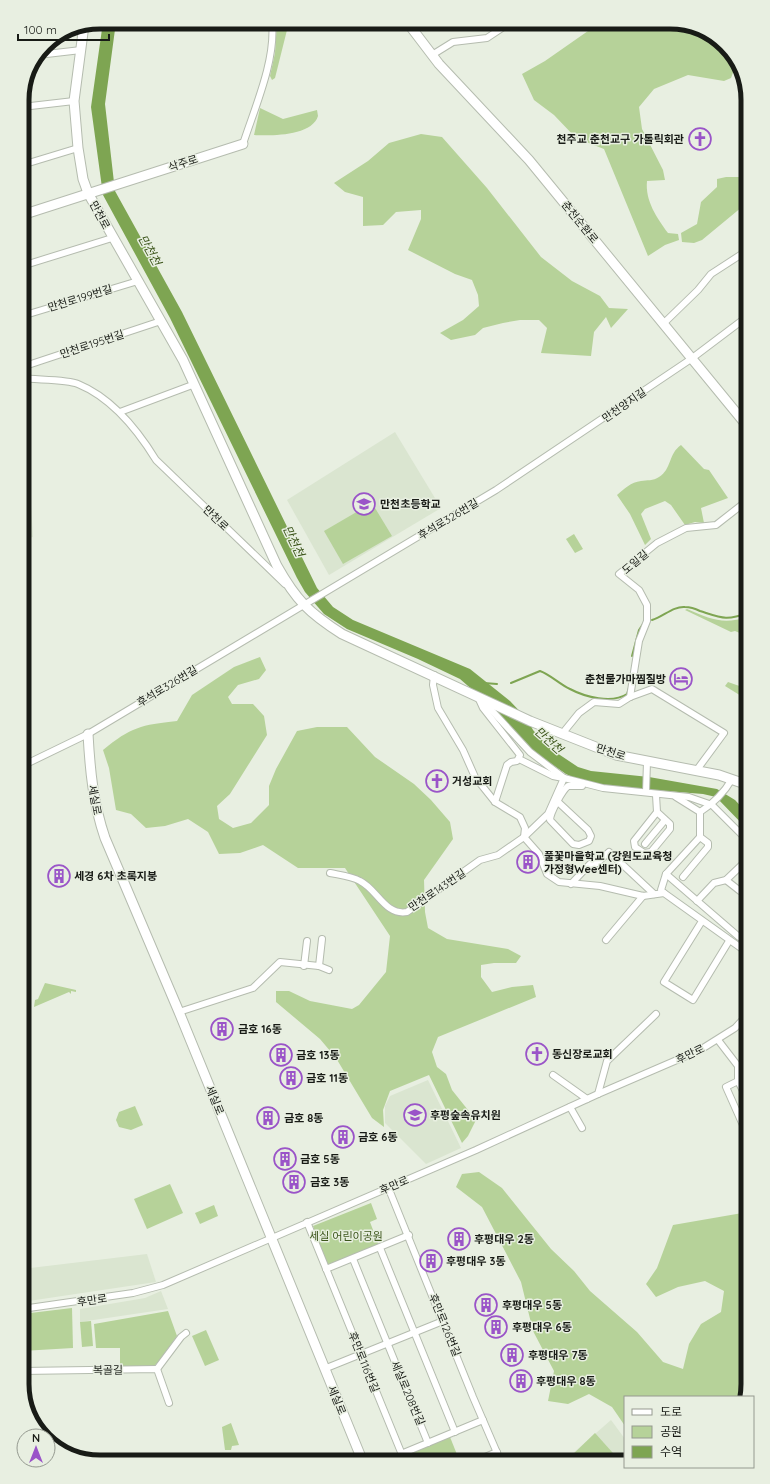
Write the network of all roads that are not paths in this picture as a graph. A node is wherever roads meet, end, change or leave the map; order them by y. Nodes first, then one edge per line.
1 (273, 29) edge
2 (412, 29) edge
3 (500, 29) edge
4 (83, 31) edge
5 (81, 50) junction
6 (46, 54) edge
7 (432, 54) junction
8 (74, 101) junction
9 (29, 106) edge
10 (243, 144) joint
11 (78, 148) junction
12 (29, 163) edge
13 (88, 193) junction
14 (29, 213) edge
15 (112, 238) junction
16 (741, 255) edge
17 (29, 264) edge
18 (138, 280) junction
19 (29, 314) edge
20 (162, 321) junction
21 (741, 321) edge
22 (663, 324) junction
23 (691, 359) junction
24 (29, 364) edge
25 (29, 379) edge
26 (195, 384) junction
27 (120, 412) junction
28 (741, 419) edge
29 (496, 490) joint
30 (741, 505) edge
31 (290, 589) junction
32 (306, 603) junction
33 (434, 675) junction
34 (630, 697) junction
35 (480, 698) junction
36 (88, 734) junction
37 (562, 734) junction
38 (519, 759) junction
39 (647, 762) junction
40 (29, 763) edge
41 (696, 771) junction
42 (564, 778) junction
43 (732, 779) junction
44 (741, 782) edge
45 (645, 791) junction
46 (656, 794) junction
47 (495, 802) junction
48 (558, 802) junction
49 (712, 804) junction
50 (656, 812) junction
51 (700, 812) junction
52 (665, 820) junction
53 (741, 829) edge
54 (741, 834) edge
55 (524, 837) junction
56 (700, 837) junction
57 (645, 844) dead end
58 (741, 866) edge
59 (330, 873) dead end
60 (666, 874) junction
61 (683, 877) dead end
62 (726, 880) junction
63 (571, 884) junction
64 (741, 891) edge
65 (654, 894) junction
66 (664, 894) junction
67 (643, 896) junction
68 (697, 900) junction
69 (702, 921) junction
70 (741, 938) edge
71 (322, 939) dead end
72 (606, 940) dead end
73 (307, 941) dead end
74 (729, 941) junction
75 (741, 949) edge
76 (304, 966) junction
77 (319, 966) junction
78 (329, 970) dead end
79 (179, 1012) junction
80 (656, 1014) dead end
81 (741, 1022) edge
82 (718, 1040) junction
83 (553, 1075) dead end
84 (738, 1082) junction
85 (741, 1088) edge
86 (598, 1094) junction
87 (587, 1099) junction
88 (570, 1107) junction
89 (741, 1121) edge
90 (582, 1128) dead end
91 (388, 1188) junction
92 (307, 1222) junction
93 (409, 1235) junction
94 (271, 1238) junction
95 (380, 1248) junction
96 (353, 1259) junction
97 (326, 1269) junction
98 (29, 1308) edge
99 (443, 1321) junction
100 (186, 1333) dead end
101 (414, 1333) junction
102 (387, 1344) junction
103 (361, 1354) junction
104 (157, 1369) junction
105 (324, 1369) junction
106 (29, 1371) edge
107 (169, 1403) dead end
108 (483, 1420) junction
109 (455, 1432) junction
110 (428, 1443) junction
111 (497, 1452) junction
112 (402, 1454) joint
113 (360, 1455) edge
114 (490, 1455) edge
115 (498, 1455) edge

1 - 10 street
2 - 7 street, 춘천순환로
3 - 7 street
4 - 5 street, 만천로
5 - 6 street
5 - 8 street, 만천로
7 - 22 street, 춘천순환로
8 - 9 street
8 - 11 street, 만천로
10 - 13 street, 삭주로
11 - 12 street
11 - 13 street, 만천로
13 - 14 street
13 - 15 street, 만천로
15 - 17 street
15 - 18 street, 만천로
16 - 22 street
18 - 19 street, 만천로199번길
18 - 20 street, 만천로
20 - 24 street, 만천로195번길
20 - 26 street, 만천로
21 - 23 street, 만천양지길
22 - 23 street, 춘천순환로
23 - 28 street, 춘천순환로
23 - 29 street, 만천양지길
25 - 27 street, 만천로
26 - 27 street
26 - 31 street, 만천로
27 - 31 street, 만천로
29 - 32 street, 후석로326번길
30 - 34 street, 도일길
31 - 32 street, 만천로
32 - 33 street, 만천로
32 - 36 street, 후석로326번길
33 - 35 street, 만천로
33 - 47 street
34 - 37 street
34 - 41 street
35 - 37 street, 만천로
35 - 38 street
35 - 42 street
36 - 40 street, 후석로326번길
36 - 79 street, 세실로
37 - 39 street, 만천로
38 - 42 street
38 - 47 street
39 - 41 street, 만천로
39 - 45 street
41 - 43 street, 만천로
42 - 45 street
42 - 55 street
43 - 44 street, 만천로
43 - 49 street
45 - 49 street
46 - 48 street
46 - 50 street
46 - 51 street
47 - 55 street
48 - 48 street
49 - 51 street
49 - 53 street
49 - 54 street
50 - 52 street
50 - 52 street
51 - 56 street
52 - 57 street
55 - 59 street, 만천로143번길
55 - 63 street
56 - 60 street
56 - 61 street
58 - 62 street
60 - 66 street
60 - 68 street
62 - 64 street
62 - 68 street
63 - 65 street
63 - 67 street
65 - 66 street
65 - 67 street
66 - 69 street
67 - 72 street
68 - 70 street
69 - 74 street
69 - 74 street
71 - 77 street
73 - 76 street
74 - 75 street
76 - 77 street
76 - 79 street
77 - 78 street
79 - 94 street, 세실로
80 - 86 street
81 - 82 street, 후만로
82 - 84 street
82 - 86 street, 후만로
83 - 87 street
84 - 85 street
84 - 89 street
86 - 87 street, 후만로
87 - 88 street, 후만로
88 - 90 street
88 - 91 street, 후만로
91 - 92 street, 후만로
91 - 93 street, 후만로126번길
92 - 94 street, 후만로
92 - 97 street, 후만로116번길
93 - 95 street
93 - 99 street, 후만로126번길
94 - 98 street, 후만로
94 - 105 street, 세실로
95 - 96 street
95 - 101 street
96 - 97 street
96 - 102 street, 세실로208번길
97 - 103 street, 후만로116번길
99 - 101 street
99 - 108 street, 후만로126번길
100 - 104 street
101 - 102 street
101 - 109 street
102 - 103 street
102 - 110 street, 세실로208번길
103 - 105 street
103 - 112 street, 후만로116번길
104 - 106 street, 복골길
104 - 107 street
105 - 113 street, 세실로
108 - 109 street
108 - 111 street, 후만로126번길
109 - 110 street
110 - 112 street
111 - 114 street
111 - 115 street, 후만로126번길

